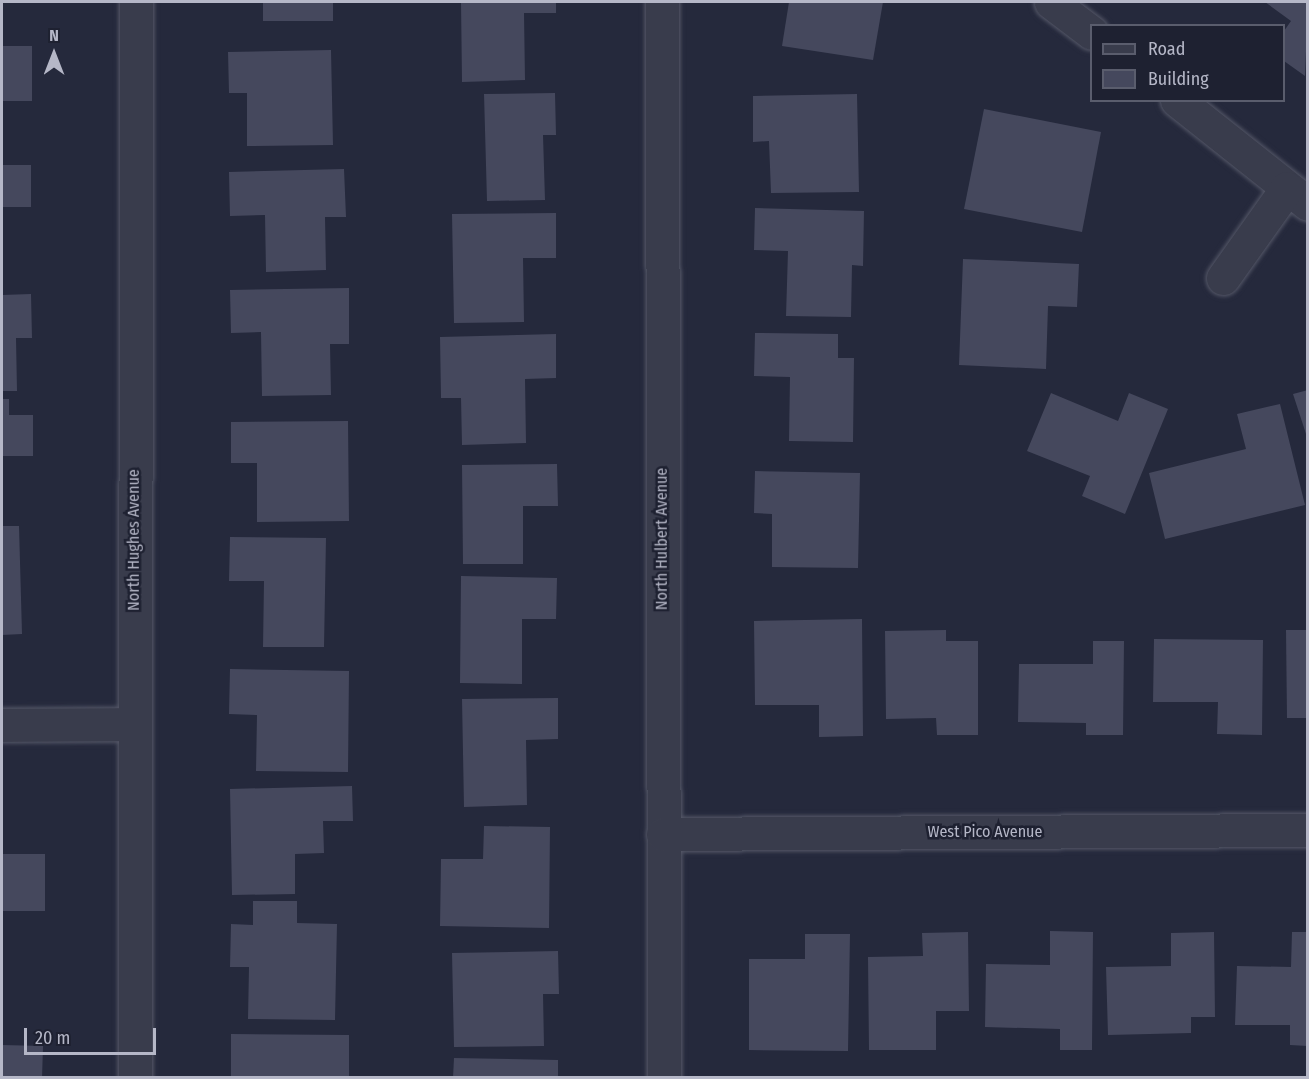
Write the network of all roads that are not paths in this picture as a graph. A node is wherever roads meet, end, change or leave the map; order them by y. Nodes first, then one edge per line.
1 (136, 2) edge
2 (662, 2) edge
3 (1051, 2) edge
4 (1090, 31) edge
5 (1180, 102) edge
6 (1298, 196) edge
7 (1223, 278) dead end
8 (133, 724) junction
9 (2, 725) edge
10 (1308, 830) edge
11 (663, 834) junction
12 (135, 1077) edge
13 (664, 1077) edge

1 - 8 street, North Hughes Avenue
2 - 11 street, North Hulbert Avenue
3 - 4 street
5 - 6 street
6 - 7 street
8 - 9 street
8 - 12 street, North Hughes Avenue
10 - 11 street, West Pico Avenue
11 - 13 street, North Hulbert Avenue

